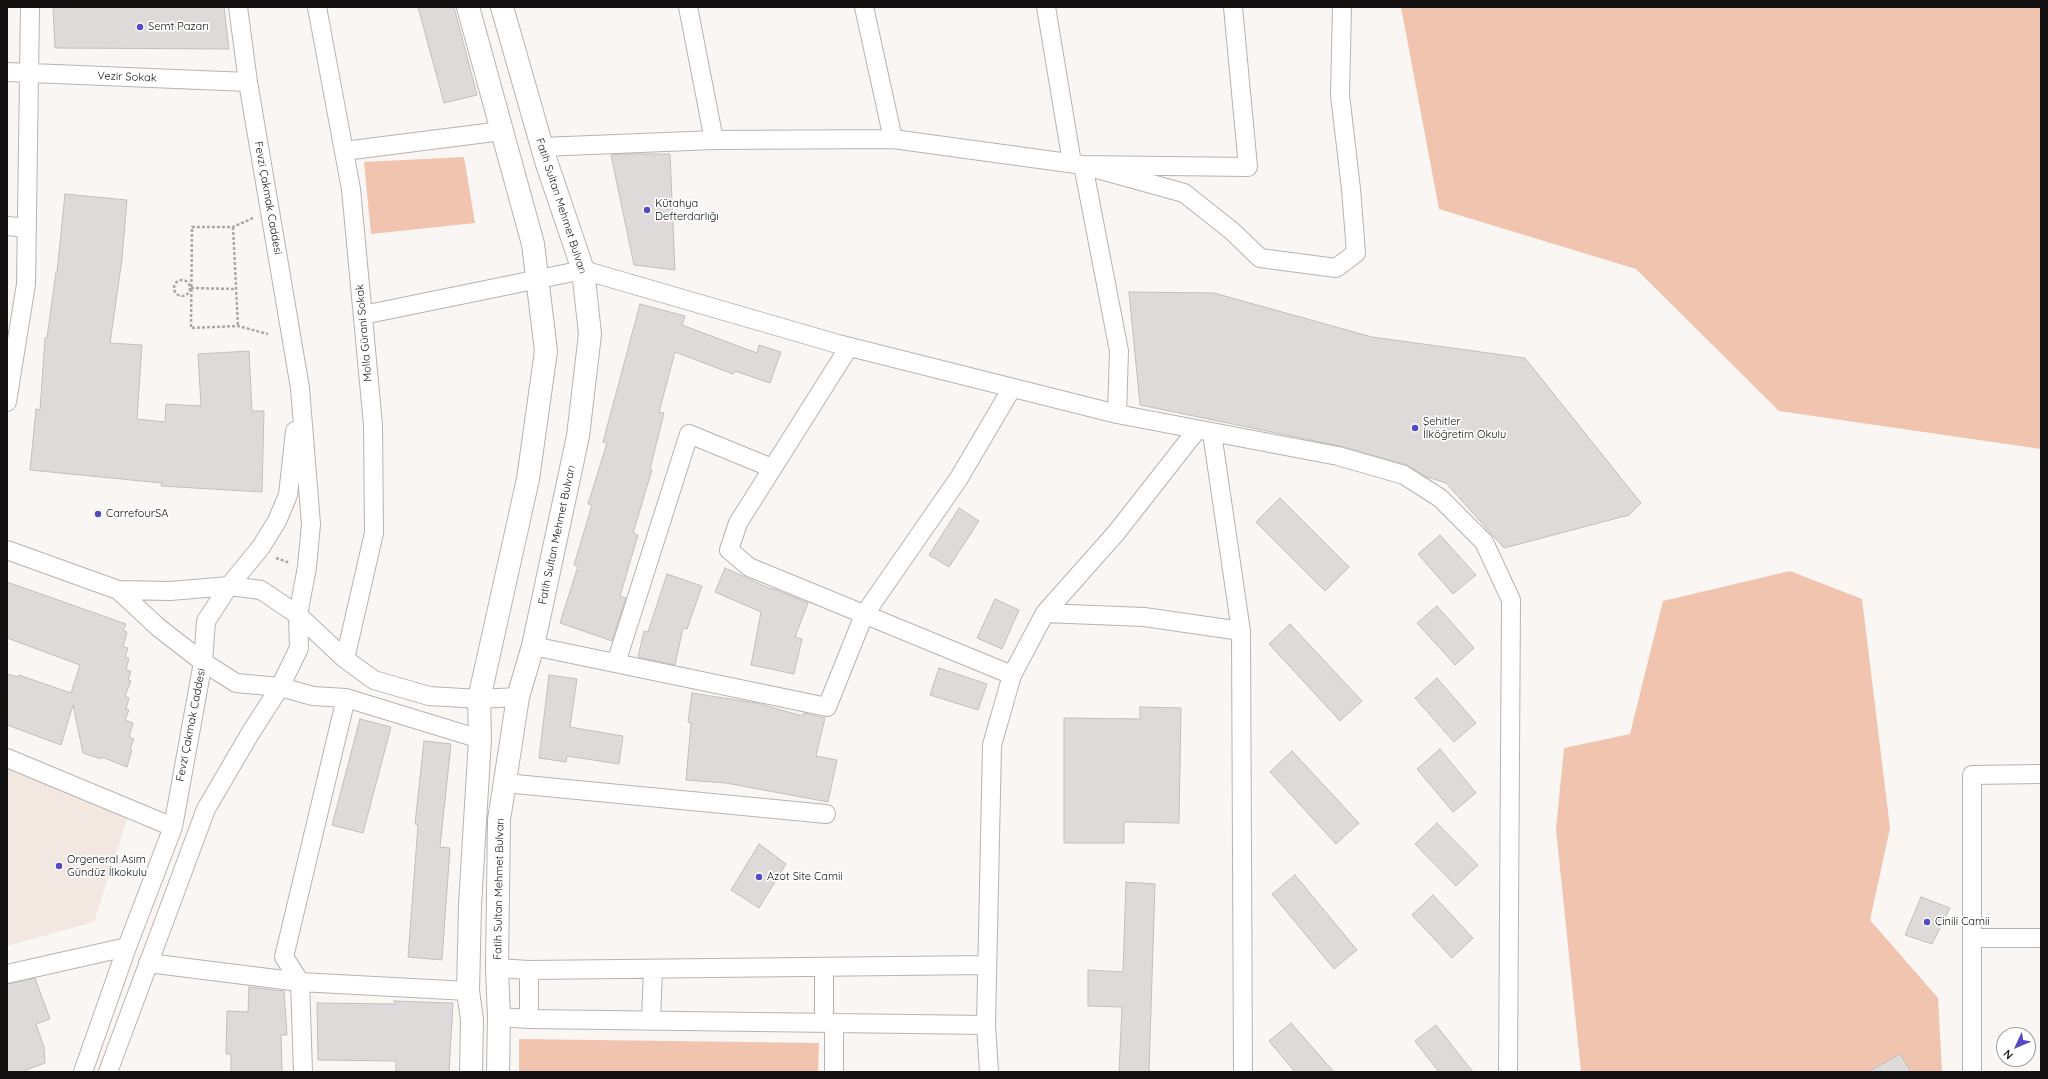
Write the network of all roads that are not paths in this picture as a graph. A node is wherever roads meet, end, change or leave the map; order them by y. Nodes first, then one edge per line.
1 (30, 7) edge
2 (238, 7) edge
3 (317, 7) edge
4 (468, 7) edge
5 (502, 7) edge
6 (688, 7) edge
7 (864, 7) edge
8 (1046, 7) edge
9 (1233, 7) edge
10 (1342, 7) edge
11 (7, 72) edge
12 (29, 74) junction
13 (248, 82) junction
14 (502, 131) junction
15 (893, 139) junction
16 (714, 140) junction
17 (542, 147) junction
18 (344, 151) junction
19 (1077, 164) junction
20 (7, 226) edge
21 (27, 228) junction
22 (583, 270) junction
23 (538, 280) junction
24 (363, 315) junction
25 (849, 347) junction
26 (9, 378) edge
27 (300, 388) junction
28 (1012, 388) junction
29 (7, 402) edge
30 (1117, 414) junction
31 (1204, 432) junction
32 (772, 468) junction
33 (7, 550) edge
34 (229, 586) junction
35 (118, 590) junction
36 (1045, 613) junction
37 (298, 615) junction
38 (864, 615) junction
39 (1241, 630) junction
40 (533, 646) junction
41 (345, 659) junction
42 (203, 662) junction
43 (616, 663) junction
44 (1012, 675) junction
45 (280, 687) junction
46 (518, 697) junction
47 (346, 698) junction
48 (479, 699) junction
49 (480, 739) junction
50 (7, 758) edge
51 (2041, 774) edge
52 (506, 783) junction
53 (826, 814) dead end
54 (173, 827) junction
55 (1972, 938) junction
56 (2041, 938) edge
57 (127, 947) junction
58 (148, 963) junction
59 (987, 965) junction
60 (469, 966) junction
61 (824, 967) junction
62 (497, 968) junction
63 (653, 969) junction
64 (529, 970) junction
65 (7, 974) edge
66 (300, 982) junction
67 (468, 991) junction
68 (499, 1017) junction
69 (472, 1020) junction
70 (529, 1020) junction
71 (651, 1021) junction
72 (829, 1023) junction
73 (986, 1025) junction
74 (83, 1072) edge
75 (108, 1072) edge
76 (303, 1072) edge
77 (471, 1072) edge
78 (498, 1072) edge
79 (834, 1072) edge
80 (989, 1072) edge
81 (1243, 1072) edge
82 (1508, 1072) edge
83 (1972, 1072) edge

1 - 12 street
2 - 13 street, Fevzi Çakmak Caddesi
3 - 18 street, Molla Gürani Sokak
4 - 14 main road
5 - 17 main road, Fatih Sultan Mehmet Bulvarı
6 - 16 street
7 - 15 street
8 - 19 street
9 - 19 street
10 - 19 street
11 - 12 street, Vezir Sokak
12 - 13 street, Vezir Sokak
12 - 21 street
13 - 27 street, Fevzi Çakmak Caddesi
14 - 18 street
14 - 23 main road
15 - 16 street
15 - 19 street
16 - 17 street
17 - 22 main road, Fatih Sultan Mehmet Bulvarı
18 - 24 street, Molla Gürani Sokak
19 - 30 street
20 - 21 street
21 - 26 street
22 - 23 street
22 - 25 street
22 - 40 main road, Fatih Sultan Mehmet Bulvarı
23 - 24 street
23 - 48 main road
24 - 41 street, Molla Gürani Sokak
25 - 28 street
25 - 32 street
26 - 29 street
27 - 34 street, Fevzi Çakmak Caddesi
27 - 37 street, Fevzi Çakmak Caddesi
28 - 30 street
28 - 38 street
30 - 31 street
31 - 36 street
31 - 39 street
31 - 82 street
32 - 38 street
32 - 43 street
33 - 35 street
34 - 35 street
34 - 37 street
34 - 42 street, Fevzi Çakmak Caddesi
35 - 42 street
36 - 39 street
36 - 44 street
37 - 41 street
37 - 45 street, Fevzi Çakmak Caddesi
38 - 43 street
38 - 44 street
39 - 81 street
40 - 43 street
40 - 46 main road, Fatih Sultan Mehmet Bulvarı
41 - 48 street
42 - 45 street
42 - 54 street, Fevzi Çakmak Caddesi
44 - 59 street
45 - 47 street
45 - 58 street, Fevzi Çakmak Caddesi
46 - 48 street
46 - 52 main road, Fatih Sultan Mehmet Bulvarı
47 - 49 street
47 - 66 street
48 - 49 main road
49 - 60 main road
50 - 54 street
51 - 55 street
52 - 53 street
52 - 62 main road, Fatih Sultan Mehmet Bulvarı
54 - 57 street, Fevzi Çakmak Caddesi
55 - 56 street
55 - 83 street
57 - 65 street
57 - 74 street, Fevzi Çakmak Caddesi
58 - 66 street
58 - 75 street, Fevzi Çakmak Caddesi
59 - 61 street
59 - 73 street
60 - 62 main road
60 - 67 main road
61 - 63 street
61 - 72 street
62 - 64 street
62 - 68 main road, Fatih Sultan Mehmet Bulvarı
63 - 64 street
63 - 71 street
64 - 70 street
66 - 67 street
66 - 76 street
67 - 69 main road
68 - 69 main road
68 - 70 street
68 - 78 main road, Fatih Sultan Mehmet Bulvarı
69 - 77 main road
70 - 71 street
71 - 72 street
72 - 73 street
72 - 79 street
73 - 80 street

